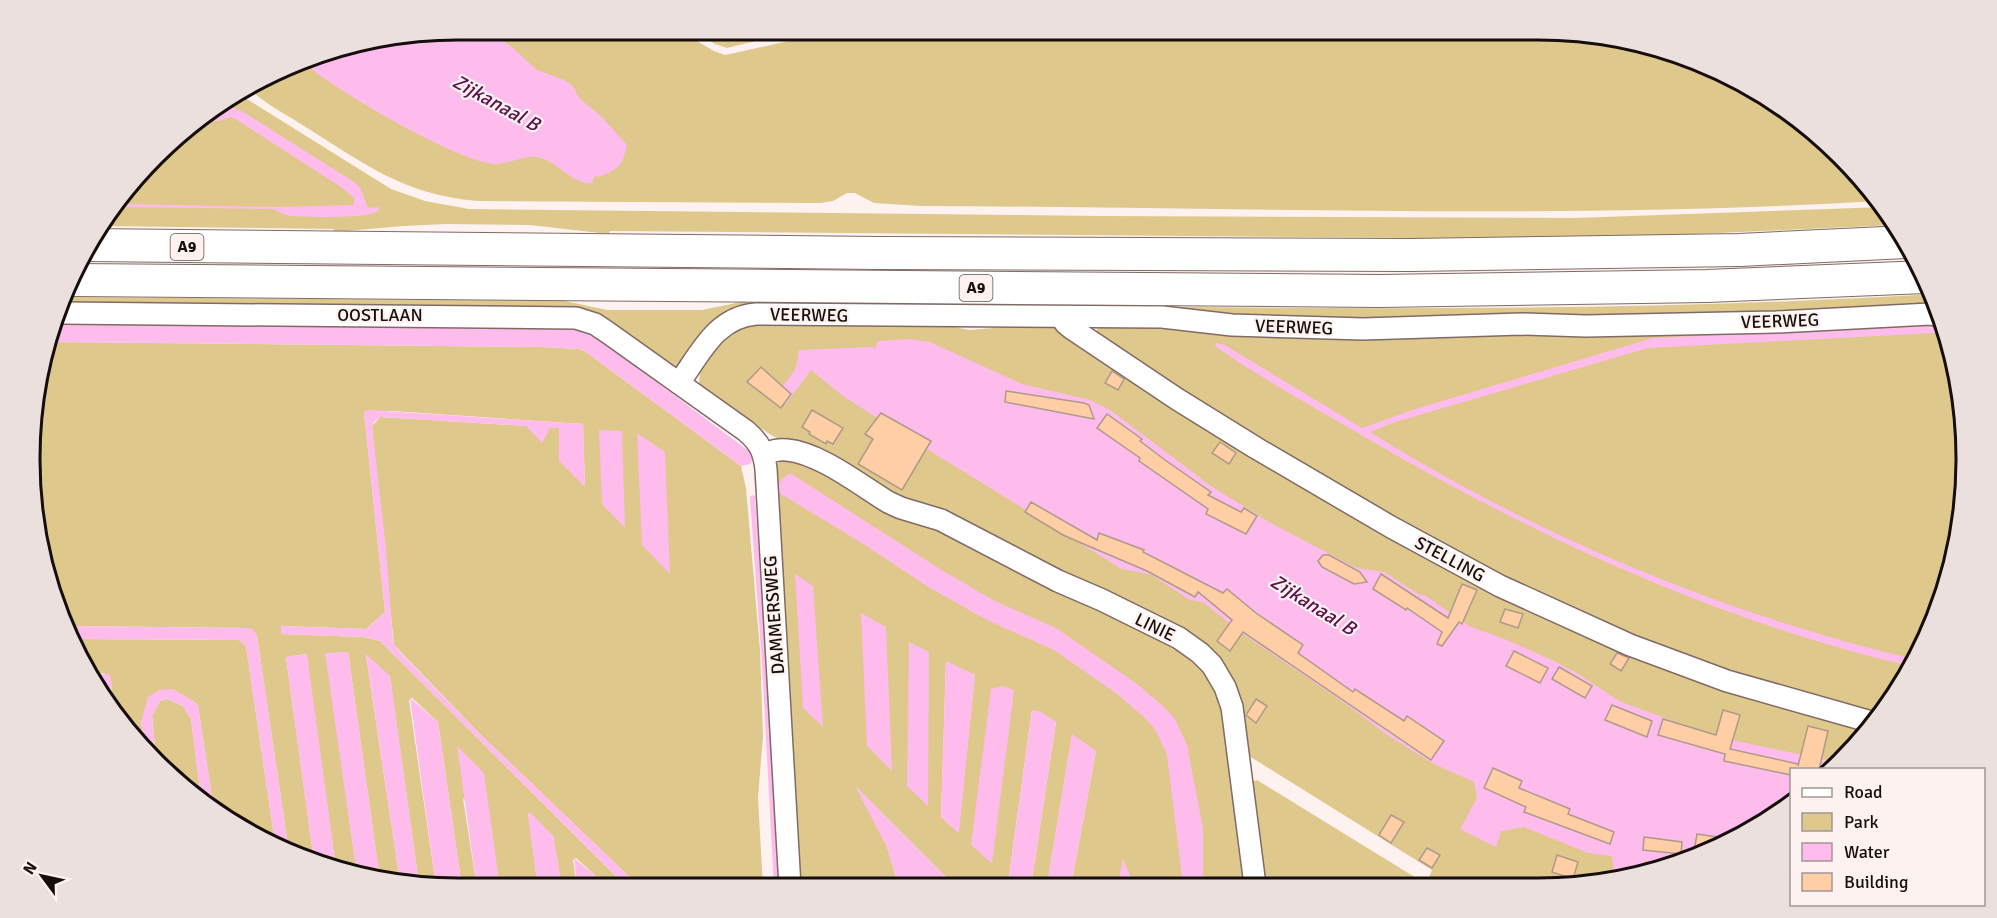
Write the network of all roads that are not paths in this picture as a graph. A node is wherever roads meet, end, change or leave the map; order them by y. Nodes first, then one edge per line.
1 (1896, 242) edge
2 (100, 245) edge
3 (1915, 277) edge
4 (81, 280) edge
5 (67, 313) edge
6 (1930, 314) edge
7 (1064, 318) junction
8 (679, 383) junction
9 (764, 454) junction
10 (1865, 720) edge
11 (789, 878) edge
12 (1254, 878) edge

1 - 2 highway, A9
3 - 4 highway, A9
5 - 8 street, OOSTLAAN
6 - 7 street, VEERWEG
7 - 8 street, VEERWEG
7 - 10 street, STELLING
8 - 9 street
9 - 11 street, DAMMERSWEG
9 - 12 street, LINIE

